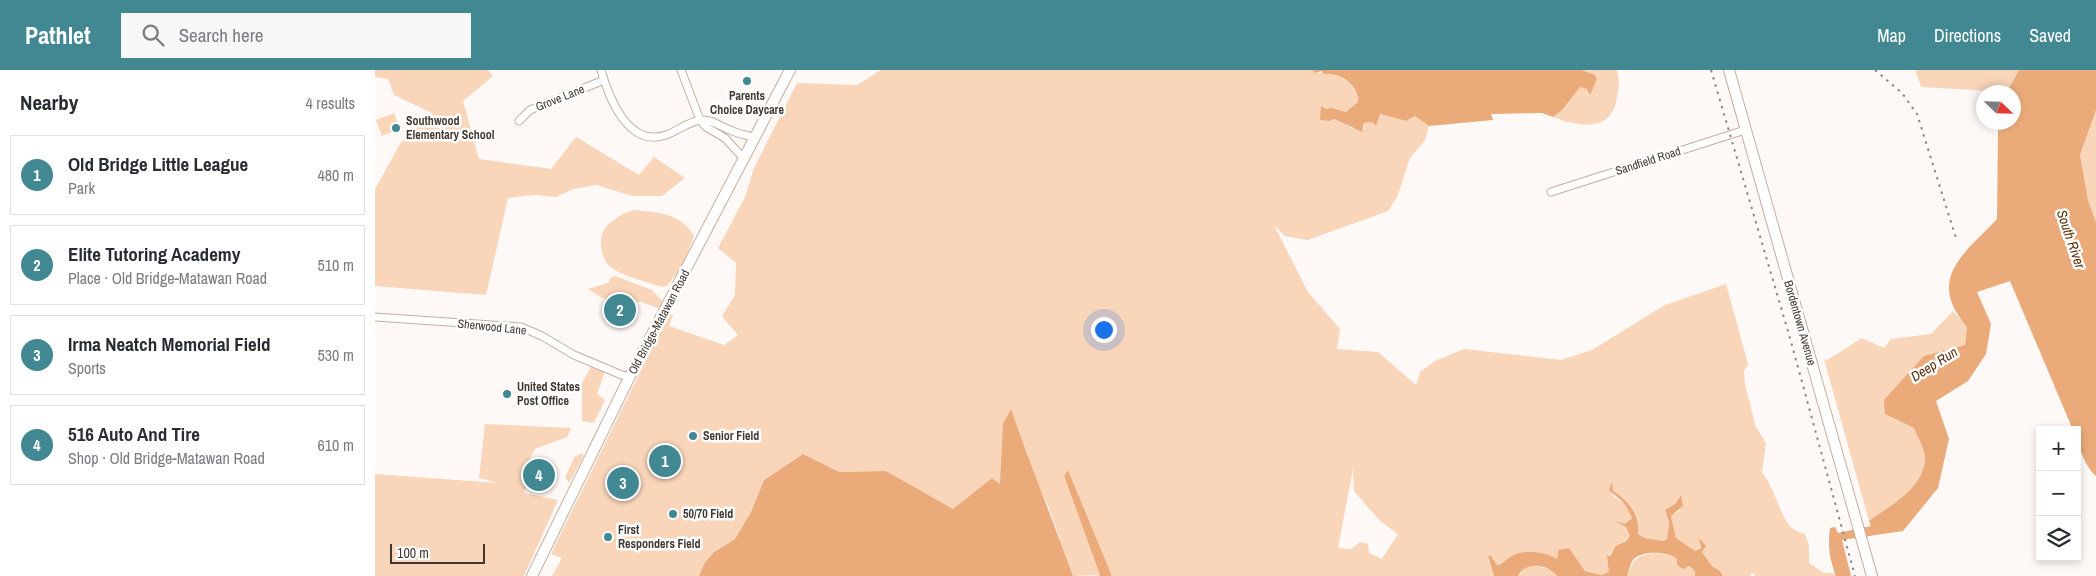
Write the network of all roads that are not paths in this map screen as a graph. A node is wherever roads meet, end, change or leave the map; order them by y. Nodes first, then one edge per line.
1 (601, 70) edge
2 (681, 70) edge
3 (790, 70) edge
4 (1729, 70) edge
5 (604, 80) junction
6 (700, 120) junction
7 (519, 121) dead end
8 (729, 130) junction
9 (1745, 130) junction
10 (725, 138) junction
11 (755, 138) junction
12 (745, 160) junction
13 (1551, 192) dead end
14 (375, 317) edge
15 (629, 378) junction
16 (532, 576) edge
17 (1872, 576) edge

1 - 5 street
2 - 6 street
3 - 11 main road, Old Bridge-Matawan Road
4 - 9 main road, Bordentown Avenue
5 - 6 street
5 - 7 street, Grove Lane
6 - 8 street
6 - 10 street
8 - 10 street
8 - 11 street
9 - 13 street, Sandfield Road
9 - 17 main road, Bordentown Avenue
10 - 12 street
11 - 12 main road, Old Bridge-Matawan Road
12 - 15 main road, Old Bridge-Matawan Road
14 - 15 street, Sherwood Lane
15 - 16 main road, Old Bridge-Matawan Road

